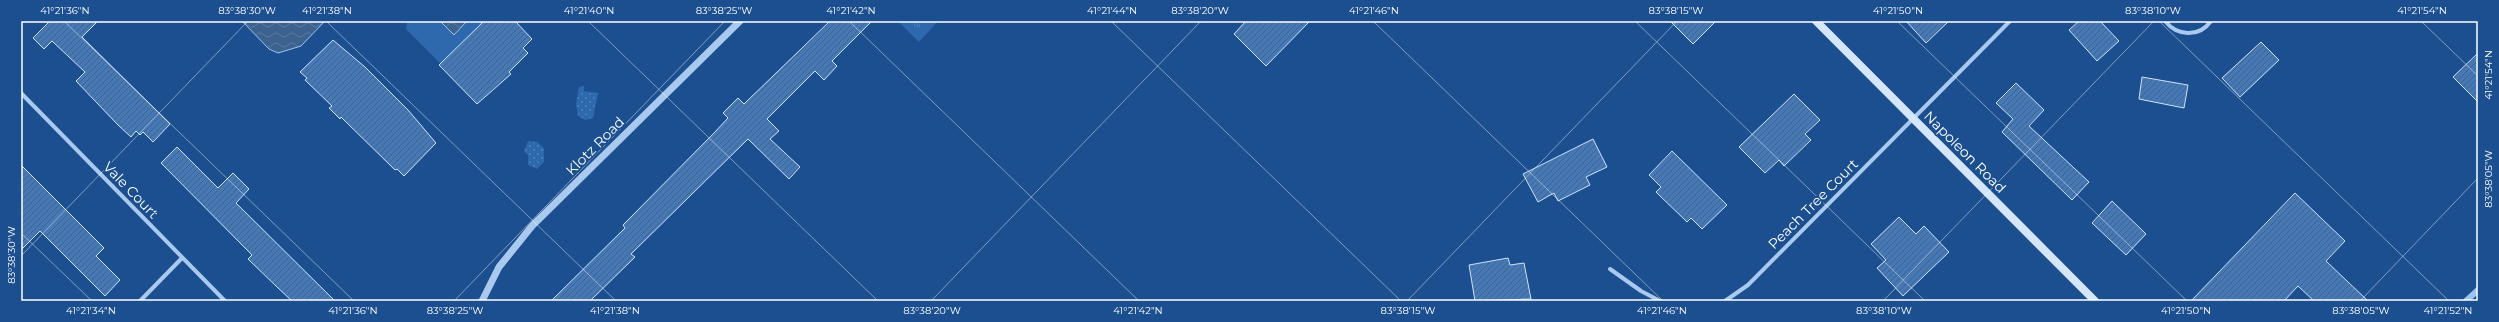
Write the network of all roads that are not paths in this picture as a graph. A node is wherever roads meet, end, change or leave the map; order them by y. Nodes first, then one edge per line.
1 (740, 21) edge
2 (1816, 21) edge
3 (2010, 21) edge
4 (2165, 21) edge
5 (2211, 21) edge
6 (21, 93) edge
7 (1914, 119) junction
8 (182, 258) junction
9 (1610, 269) dead end
10 (140, 301) edge
11 (225, 301) edge
12 (482, 301) edge
13 (1660, 301) edge
14 (1725, 301) edge
15 (2095, 301) edge

1 - 12 street, Klotz Road
2 - 7 main road, Napoleon Road
3 - 7 street, Peach Tree Court
4 - 5 street
6 - 8 street, Vale Court
7 - 14 street, Peach Tree Court
7 - 15 main road, Napoleon Road
8 - 10 street
8 - 11 street, Vale Court
9 - 13 street

